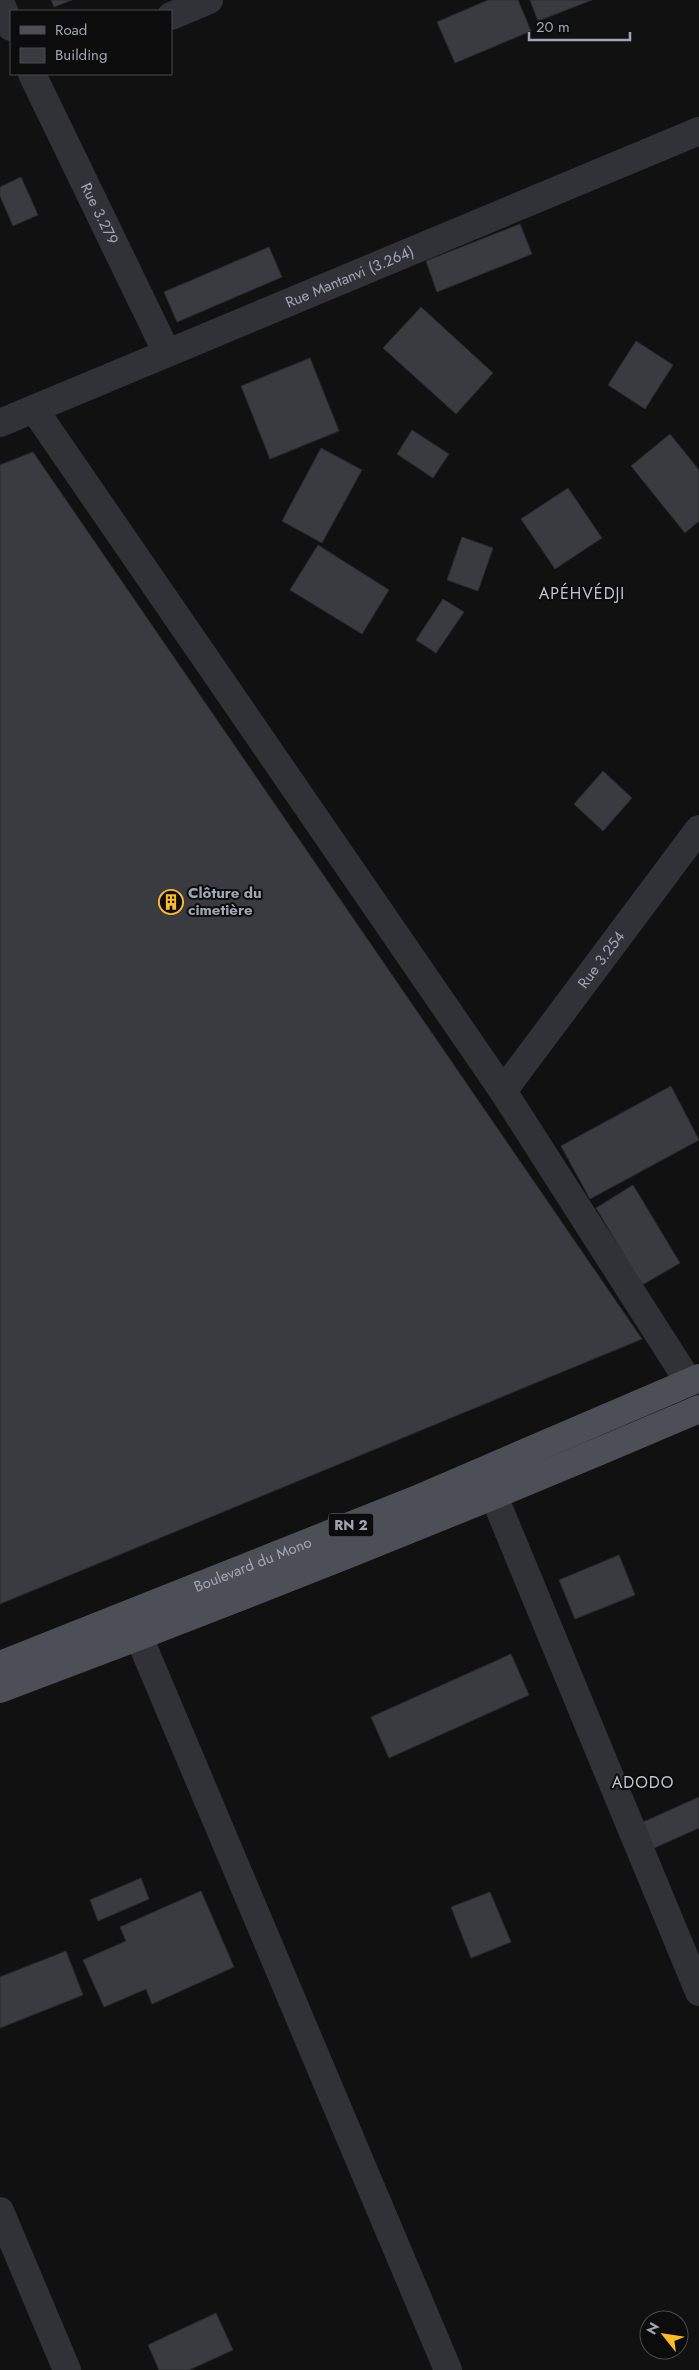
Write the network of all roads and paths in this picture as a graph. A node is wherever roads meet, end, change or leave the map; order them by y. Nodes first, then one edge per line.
1 (209, 0) edge
2 (0, 2) edge
3 (172, 16) edge
4 (10, 25) edge
5 (34, 75) edge
6 (699, 130) edge
7 (167, 353) junction
8 (34, 408) junction
9 (0, 422) edge
10 (699, 829) edge
11 (503, 1091) junction
12 (694, 1380) edge
13 (699, 1409) edge
14 (493, 1494) junction
15 (139, 1637) junction
16 (0, 1664) edge
17 (0, 1689) edge
18 (699, 1992) edge
19 (0, 2211) edge
20 (67, 2370) edge
21 (448, 2370) edge

1 - 3 street
2 - 4 street
5 - 7 street, Rue 3.279
6 - 7 street, Rue Mantanvi (3.264)
7 - 8 street, Rue Mantanvi (3.264)
8 - 9 street, Rue Mantanvi (3.264)
8 - 11 street
10 - 11 street, Rue 3.254
11 - 12 street
12 - 16 main road, Boulevard du Mono / RN 2
13 - 14 main road, Boulevard du Mono / RN 2
14 - 15 main road, Boulevard du Mono / RN 2
14 - 18 street
15 - 17 main road, Boulevard du Mono / RN 2
15 - 21 street
19 - 20 street

